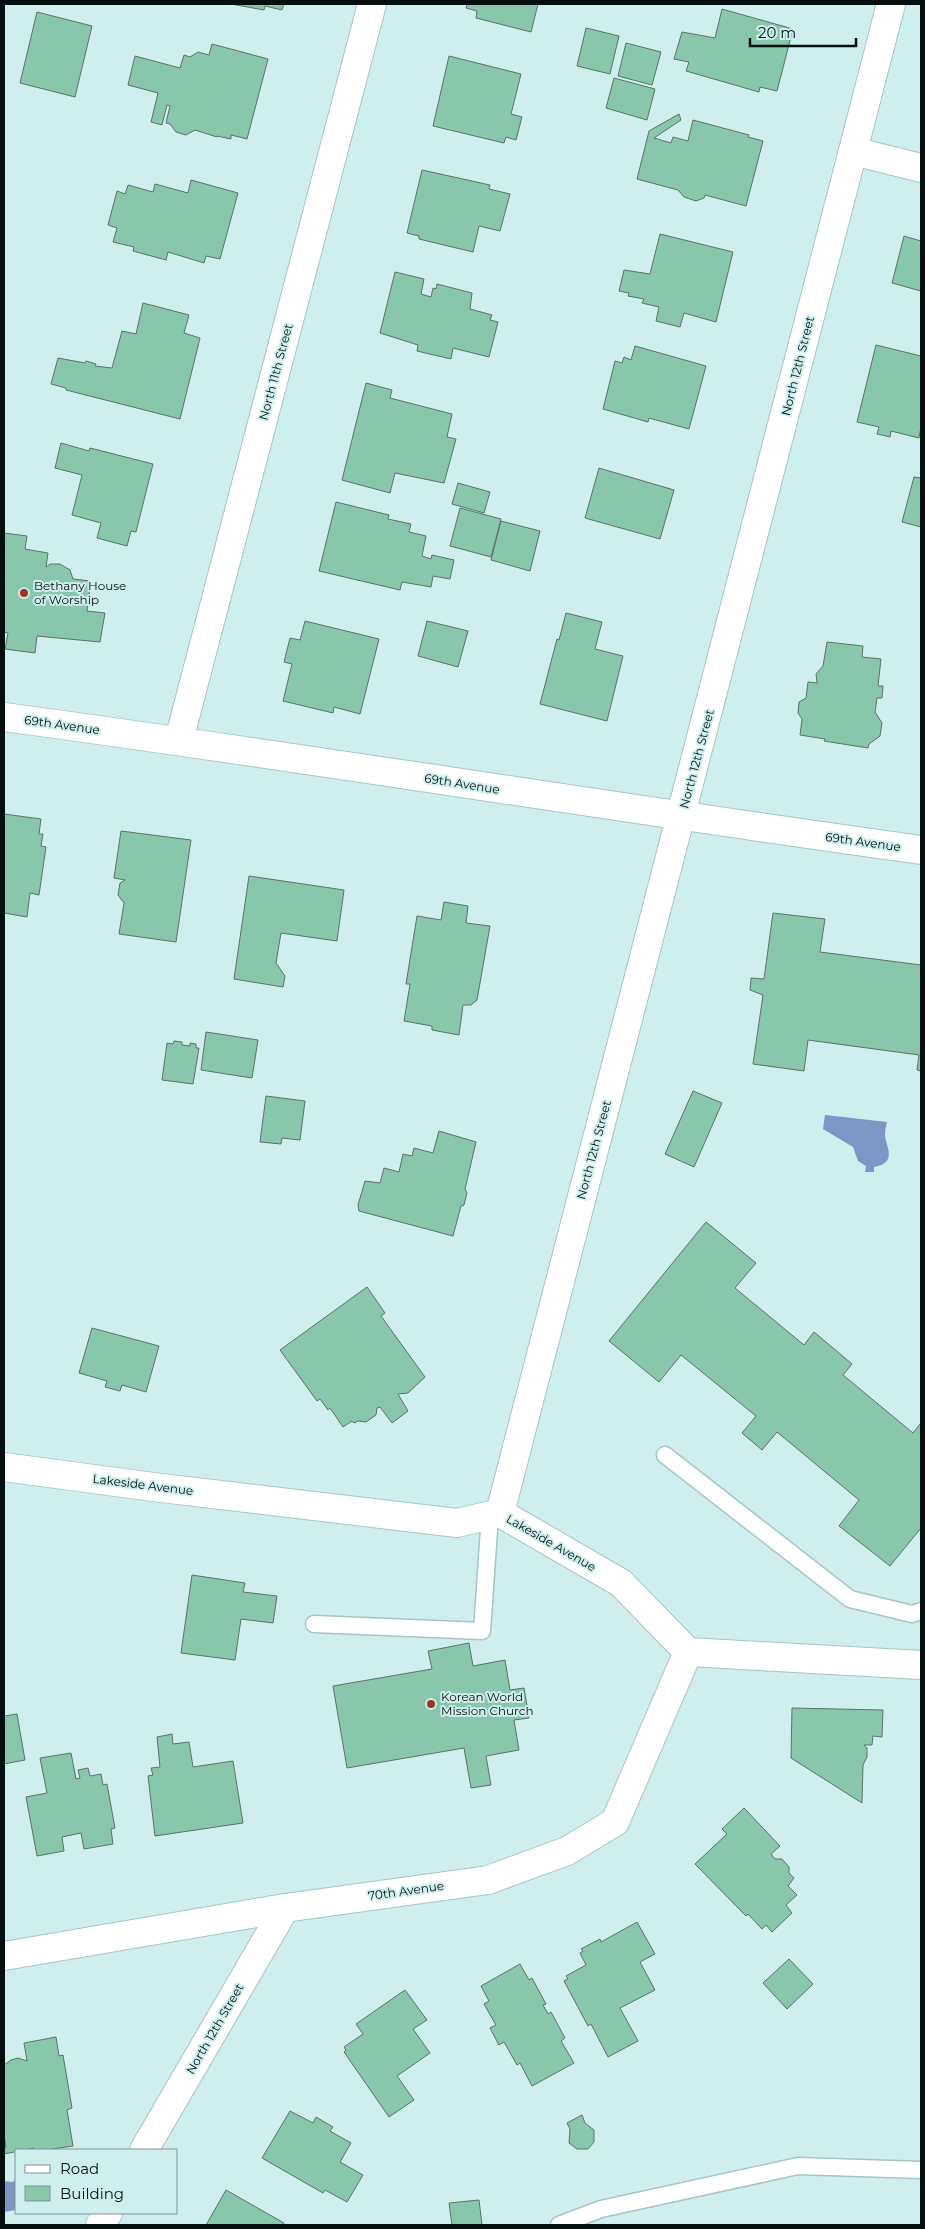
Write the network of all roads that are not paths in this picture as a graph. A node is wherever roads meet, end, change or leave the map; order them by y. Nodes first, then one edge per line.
1 (372, 4) edge
2 (891, 4) edge
3 (853, 151) junction
4 (921, 168) edge
5 (4, 717) edge
6 (179, 740) junction
7 (681, 817) junction
8 (921, 850) edge
9 (665, 1455) dead end
10 (4, 1467) edge
11 (495, 1514) junction
12 (921, 1611) edge
13 (314, 1624) dead end
14 (688, 1652) junction
15 (921, 1666) edge
16 (285, 1908) junction
17 (4, 1956) edge
18 (145, 2149) edge
19 (921, 2170) edge
20 (107, 2214) edge
21 (100, 2225) edge
22 (559, 2225) edge

1 - 6 street, North 11th Street
2 - 3 street, North 12th Street
3 - 4 street
3 - 7 street, North 12th Street
5 - 6 street, 69th Avenue
6 - 7 street, 69th Avenue
7 - 8 street, 69th Avenue
7 - 11 street, North 12th Street
9 - 12 lane
10 - 11 street, Lakeside Avenue
11 - 13 lane
11 - 14 street, Lakeside Avenue
14 - 15 street
14 - 16 street, 70th Avenue
16 - 17 street, 70th Avenue
16 - 18 street, North 12th Street
19 - 22 lane
20 - 21 street

